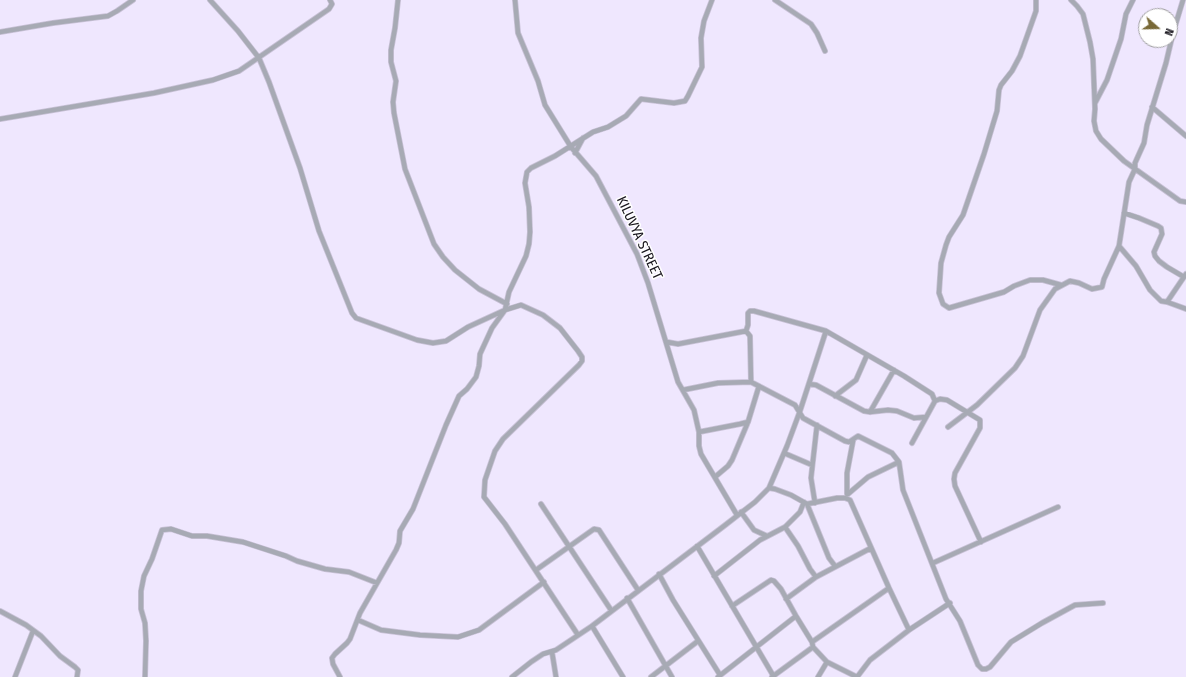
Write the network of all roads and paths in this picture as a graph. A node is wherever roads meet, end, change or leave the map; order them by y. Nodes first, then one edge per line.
1 (133, 0) edge
2 (210, 0) edge
3 (330, 0) edge
4 (398, 0) edge
5 (515, 0) edge
6 (712, 0) edge
7 (774, 0) edge
8 (1036, 0) edge
9 (1071, 0) edge
10 (1133, 0) edge
11 (1183, 0) edge
12 (1077, 3) edge
13 (0, 32) edge
14 (825, 51) dead end
15 (259, 58) junction
16 (1095, 104) junction
17 (1152, 107) junction
18 (0, 119) edge
19 (1186, 136) edge
20 (583, 138) junction
21 (571, 147) junction
22 (575, 153) junction
23 (1135, 169) junction
24 (1186, 202) edge
25 (1124, 213) junction
26 (1119, 246) junction
27 (1185, 276) edge
28 (1060, 285) junction
29 (1167, 302) junction
30 (507, 304) junction
31 (1186, 309) edge
32 (506, 310) junction
33 (746, 331) junction
34 (826, 331) junction
35 (667, 342) junction
36 (867, 356) junction
37 (894, 370) junction
38 (751, 382) junction
39 (809, 384) junction
40 (759, 386) junction
41 (683, 390) junction
42 (835, 396) junction
43 (935, 401) junction
44 (800, 411) junction
45 (870, 412) junction
46 (968, 412) junction
47 (926, 417) junction
48 (748, 422) junction
49 (817, 425) junction
50 (948, 427) dead end
51 (699, 432) junction
52 (853, 441) junction
53 (912, 443) dead end
54 (784, 453) junction
55 (898, 462) junction
56 (812, 465) junction
57 (715, 477) junction
58 (769, 488) junction
59 (847, 496) junction
60 (806, 503) junction
61 (815, 503) junction
62 (541, 504) dead end
63 (1058, 507) dead end
64 (739, 513) junction
65 (785, 527) junction
66 (767, 536) junction
67 (981, 542) junction
68 (570, 546) junction
69 (697, 546) junction
70 (871, 548) junction
71 (933, 563) junction
72 (835, 566) junction
73 (536, 570) junction
74 (659, 574) junction
75 (714, 576) junction
76 (816, 577) junction
77 (544, 582) junction
78 (377, 583) junction
79 (889, 588) junction
80 (638, 590) junction
81 (627, 598) junction
82 (786, 599) junction
83 (950, 603) junction
84 (1103, 603) dead end
85 (732, 606) junction
86 (611, 610) junction
87 (0, 611) edge
88 (796, 616) junction
89 (358, 620) junction
90 (592, 626) junction
91 (909, 630) junction
92 (33, 631) junction
93 (578, 635) junction
94 (698, 641) junction
95 (813, 644) junction
96 (756, 646) junction
97 (552, 652) junction
98 (827, 662) junction
99 (665, 665) junction
100 (719, 676) edge
101 (15, 677) edge
102 (77, 677) edge
103 (145, 677) edge
104 (340, 677) edge
105 (512, 677) edge
106 (556, 677) edge
107 (623, 677) edge
108 (651, 677) edge
109 (672, 677) edge
110 (773, 677) edge
111 (818, 677) edge
112 (857, 677) edge

1 - 13 street
2 - 15 street
3 - 15 street
4 - 30 street
5 - 21 street, KILUVYA STREET
6 - 20 street
7 - 14 street
8 - 28 street
9 - 12 street
10 - 16 street
11 - 17 street
12 - 16 street
15 - 18 street
15 - 32 street
16 - 23 street
17 - 19 street
17 - 23 street
20 - 21 street
20 - 22 street
21 - 22 street, KILUVYA STREET
21 - 30 street
22 - 35 street, KILUVYA STREET
23 - 24 street
23 - 25 street
25 - 26 street
25 - 27 street
26 - 28 street
26 - 29 street
27 - 29 street
28 - 46 street
29 - 31 street
30 - 32 street
32 - 73 street
32 - 78 street
33 - 34 street
33 - 35 street
33 - 38 street
34 - 36 street
34 - 39 street
35 - 41 street, KILUVYA STREET
36 - 37 street
36 - 42 street
37 - 43 street
37 - 45 street
38 - 40 street
38 - 41 street
39 - 42 street
39 - 44 street
40 - 44 street
40 - 48 street
41 - 51 street, KILUVYA STREET
42 - 45 street
43 - 46 street
43 - 47 street
44 - 49 street
44 - 54 street
45 - 47 street
46 - 50 street
46 - 67 street
47 - 53 street
48 - 51 street
48 - 57 street
49 - 52 street
49 - 56 street
51 - 57 street, KILUVYA STREET
52 - 55 street
52 - 59 street
54 - 56 street
54 - 58 street
55 - 59 street
55 - 71 street
56 - 61 street
57 - 64 street, KILUVYA STREET
58 - 60 street
58 - 64 street
59 - 61 street
59 - 70 street
60 - 61 street
60 - 65 street
60 - 72 street
62 - 68 street
63 - 67 street
64 - 66 street, KILUVYA STREET
64 - 69 street
65 - 66 street
65 - 76 street
66 - 75 street
67 - 71 street
68 - 73 street
68 - 80 street
68 - 86 street
69 - 74 street
69 - 75 street
70 - 72 street
70 - 79 street
71 - 83 street
72 - 76 street
73 - 77 street
74 - 80 street
74 - 94 street
75 - 85 street
76 - 82 street
77 - 89 street
77 - 93 street
78 - 89 street
78 - 103 street
79 - 91 street
79 - 95 street
80 - 81 street
81 - 86 street
81 - 99 street
82 - 85 street
82 - 88 street
83 - 84 street
83 - 91 street
85 - 96 street
86 - 90 street
87 - 92 street
88 - 95 street
88 - 96 street
89 - 104 street
90 - 93 street
90 - 107 street
91 - 112 street
92 - 101 street
92 - 102 street
93 - 97 street
94 - 99 street
94 - 100 street
95 - 98 street
95 - 110 street
96 - 100 street
96 - 110 street
97 - 105 street
97 - 106 street
98 - 111 street
98 - 112 street
99 - 108 street
99 - 109 street

